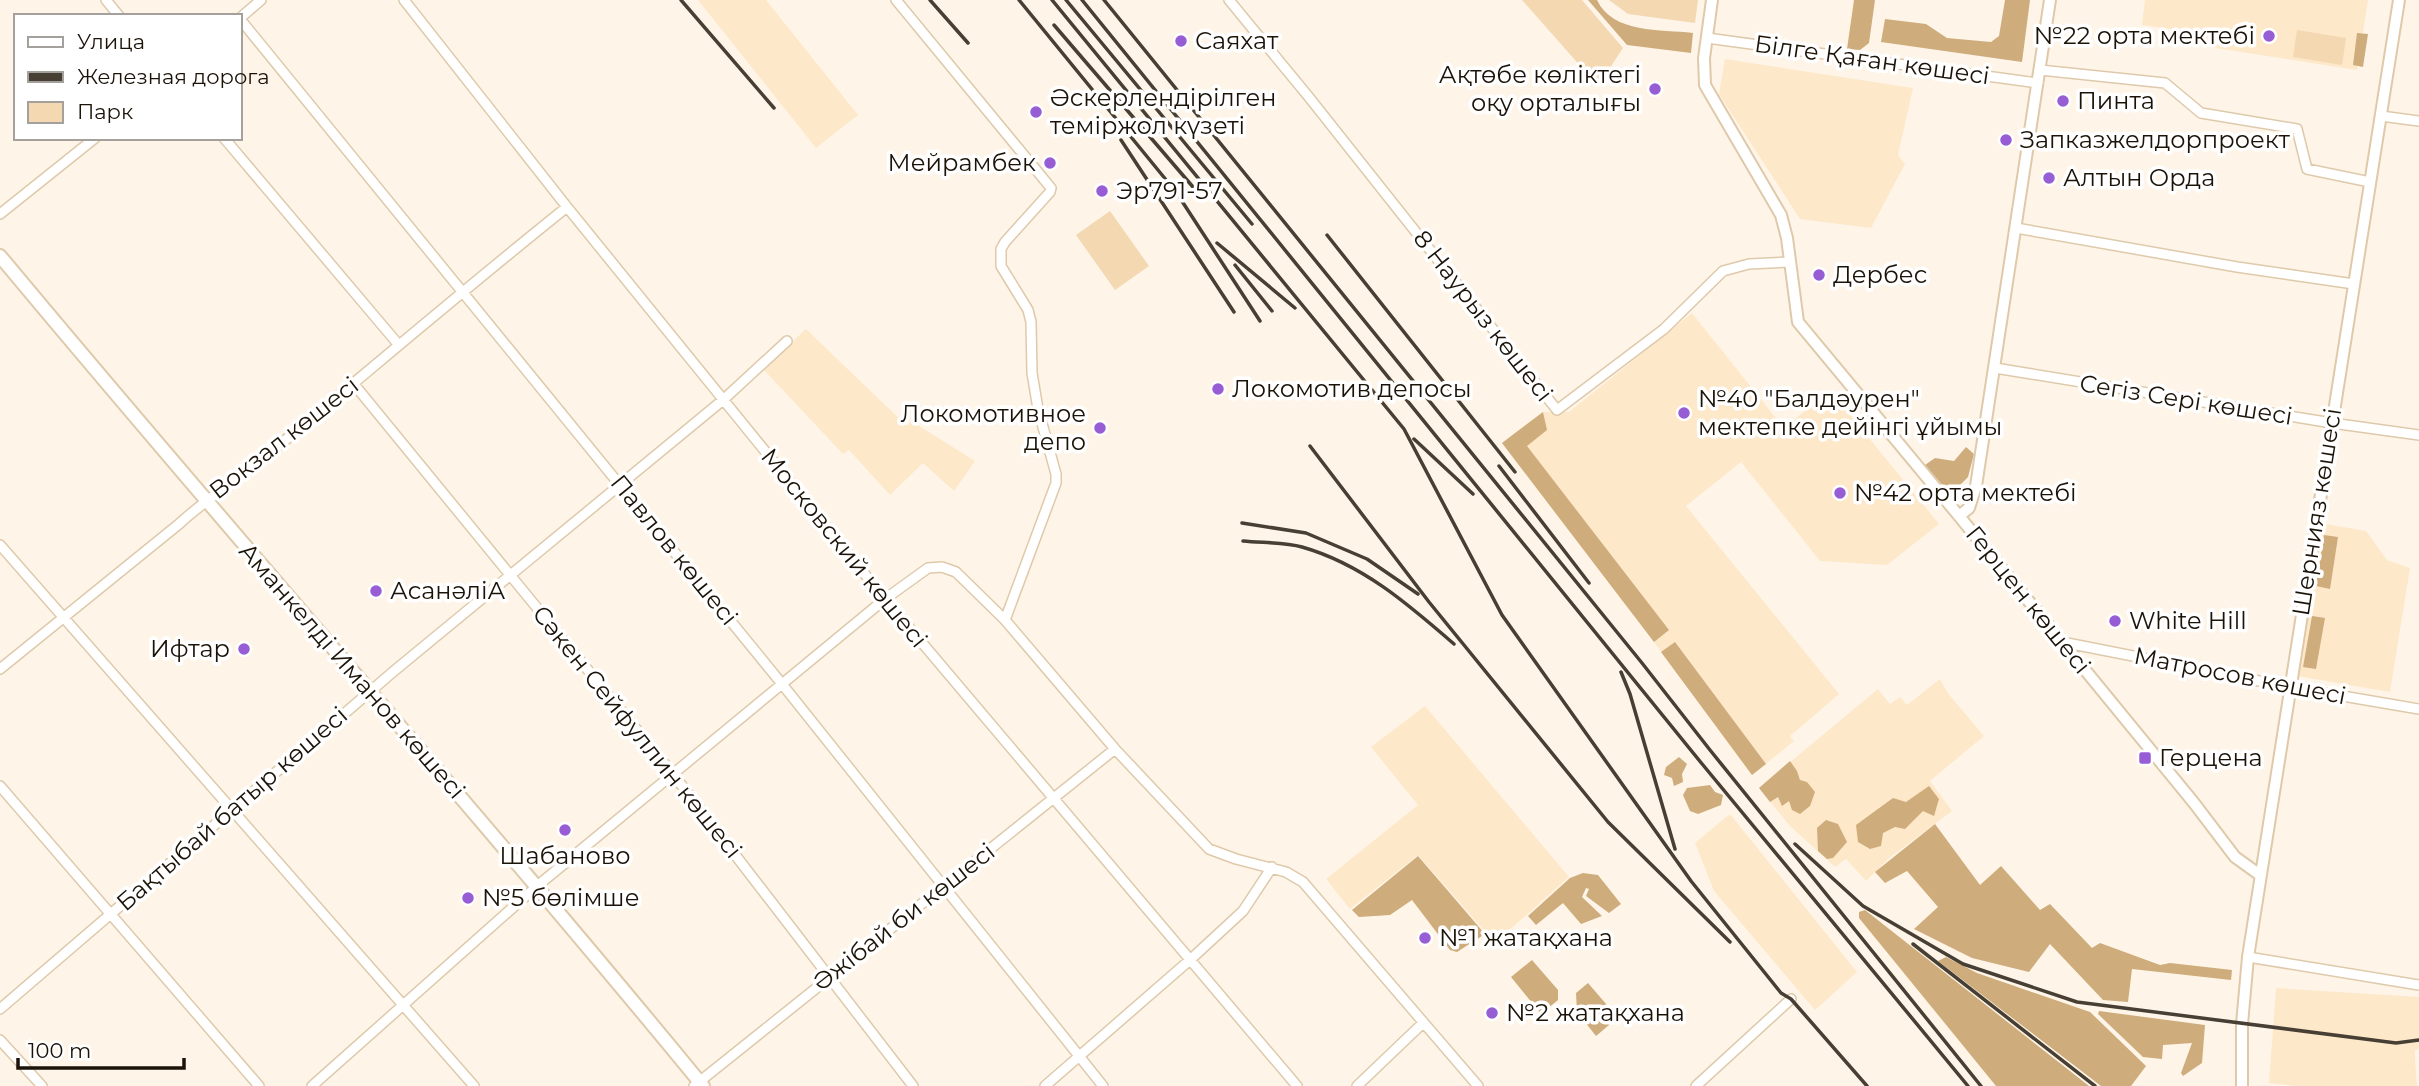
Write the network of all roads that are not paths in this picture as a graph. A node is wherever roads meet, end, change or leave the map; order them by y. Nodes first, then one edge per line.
1 (106, 0) edge
2 (261, 0) edge
3 (404, 0) edge
4 (896, 0) edge
5 (1229, 0) edge
6 (1712, 0) edge
7 (2050, 0) edge
8 (2399, 0) edge
9 (118, 14) edge
10 (242, 16) edge
11 (242, 20) edge
12 (1707, 38) junction
13 (2040, 70) junction
14 (2038, 83) junction
15 (2381, 116) junction
16 (2419, 121) edge
17 (92, 140) edge
18 (226, 140) edge
19 (2370, 182) junction
20 (567, 207) junction
21 (0, 214) edge
22 (2016, 228) junction
23 (0, 256) edge
24 (1790, 262) junction
25 (2354, 284) junction
26 (461, 291) junction
27 (787, 341) dead end
28 (398, 344) junction
29 (1995, 368) junction
30 (354, 383) junction
31 (723, 400) junction
32 (2332, 424) junction
33 (2419, 435) edge
34 (621, 485) junction
35 (204, 500) junction
36 (1959, 516) junction
37 (0, 545) edge
38 (511, 575) junction
39 (885, 599) junction
40 (64, 617) junction
41 (1005, 620) junction
42 (2062, 642) junction
43 (0, 668) edge
44 (782, 684) junction
45 (2290, 687) junction
46 (370, 691) junction
47 (2419, 709) edge
48 (1115, 749) junction
49 (673, 774) junction
50 (0, 786) edge
51 (1053, 799) junction
52 (231, 810) junction
53 (1272, 867) junction
54 (2260, 875) junction
55 (943, 886) junction
56 (536, 887) junction
57 (110, 914) junction
58 (2248, 957) junction
59 (1191, 959) junction
60 (830, 975) junction
61 (2419, 985) edge
62 (1791, 999) dead end
63 (403, 1005) junction
64 (0, 1009) edge
65 (1423, 1023) junction
66 (0, 1040) edge
67 (1079, 1057) junction
68 (699, 1085) edge
69 (42, 1086) edge
70 (259, 1086) edge
71 (312, 1086) edge
72 (474, 1086) edge
73 (913, 1086) edge
74 (1045, 1086) edge
75 (1103, 1086) edge
76 (1297, 1086) edge
77 (1357, 1086) edge
78 (1478, 1086) edge
79 (1696, 1086) edge
80 (2242, 1086) edge

1 - 9 street
2 - 10 street
3 - 20 street, Московский көшесі
4 - 41 street
5 - 24 street, 8 Наурыз көшесі
6 - 12 street
7 - 13 street
8 - 15 street, Шернияз көшесі
11 - 26 street, Павлов көшесі
12 - 14 street, Білге Қаған көшесі
12 - 24 street
13 - 14 street
13 - 19 street
14 - 22 street
15 - 16 street
15 - 19 street, Шернияз көшесі
17 - 21 street
18 - 28 street
19 - 25 street, Шернияз көшесі
20 - 26 street, Вокзал көшесі
20 - 31 street, Московский көшесі
22 - 25 street
22 - 29 street
23 - 35 main road, Аманкелді Иманов көшесі
24 - 36 street, Герцен көшесі
25 - 32 street, Шернияз көшесі
26 - 28 street, Вокзал көшесі
26 - 34 street, Павлов көшесі
27 - 31 street, Бақтыбай батыр көшесі
28 - 30 street, Вокзал көшесі
29 - 32 street, Сегіз Сері көшесі
29 - 36 street
30 - 35 street, Вокзал көшесі
30 - 38 street, Сәкен Сейфуллин көшесі
31 - 34 street, Бақтыбай батыр көшесі
31 - 39 street, Московский көшесі
32 - 33 street, Сегіз Сері көшесі
32 - 45 street, Шернияз көшесі
34 - 38 street, Бақтыбай батыр көшесі
34 - 44 street, Павлов көшесі
35 - 40 street, Вокзал көшесі
35 - 46 main road, Аманкелді Иманов көшесі
36 - 42 street, Герцен көшесі
37 - 40 street
38 - 46 street, Бақтыбай батыр көшесі
38 - 49 street, Сәкен Сейфуллин көшесі
39 - 41 street
39 - 44 street
39 - 51 street, Московский көшесі
40 - 43 street, Вокзал көшесі
40 - 52 street
41 - 48 street
42 - 45 street, Матросов көшесі
42 - 54 street, Герцен көшесі
44 - 49 street
44 - 55 street, Павлов көшесі
45 - 47 street, Матросов көшесі
45 - 54 street, Шернияз көшесі
46 - 52 street, Бақтыбай батыр көшесі
46 - 56 main road, Аманкелді Иманов көшесі
48 - 51 street, Әжібай би көшесі
48 - 53 street
49 - 56 street
49 - 60 street, Сәкен Сейфуллин көшесі
50 - 57 street
51 - 55 street, Әжібай би көшесі
51 - 59 street, Московский көшесі
52 - 57 street, Бақтыбай батыр көшесі
52 - 63 street
53 - 59 street
53 - 65 street
54 - 58 street, Шернияз көшесі
55 - 60 street, Әжібай би көшесі
55 - 67 street, Павлов көшесі
56 - 63 street
56 - 68 main road, Аманкелді Иманов көшесі
57 - 64 street, Бақтыбай батыр көшесі
57 - 70 street
58 - 61 street
58 - 80 street, Шернияз көшесі
59 - 67 street
59 - 76 street, Московский көшесі
60 - 68 street, Әжібай би көшесі
60 - 73 street, Сәкен Сейфуллин көшесі
62 - 79 street
63 - 71 street
63 - 72 street
65 - 77 street
65 - 78 street
66 - 69 street
67 - 74 street
67 - 75 street, Павлов көшесі

